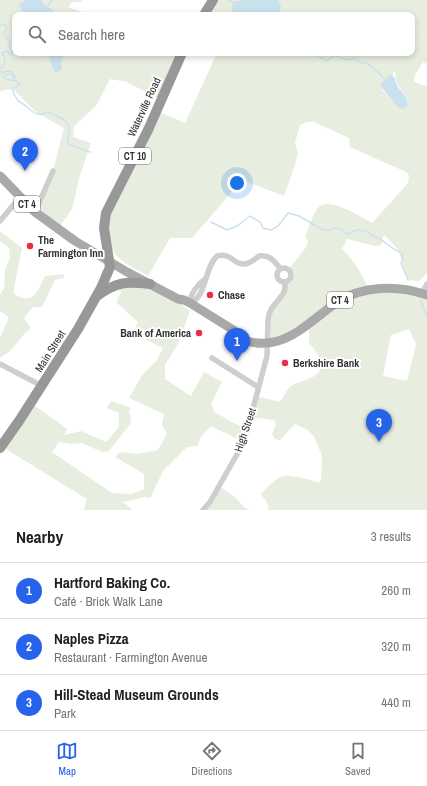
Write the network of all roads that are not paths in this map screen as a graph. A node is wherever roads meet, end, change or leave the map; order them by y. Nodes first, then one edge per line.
1 (181, 56) edge
2 (53, 171) dead end
3 (0, 176) edge
4 (20, 197) junction
5 (35, 212) junction
6 (0, 221) edge
7 (110, 262) junction
8 (280, 268) junction
9 (285, 282) junction
10 (150, 284) junction
11 (427, 284) edge
12 (424, 294) edge
13 (97, 296) junction
14 (178, 299) junction
15 (190, 304) junction
16 (239, 337) junction
17 (268, 343) junction
18 (212, 358) dead end
19 (0, 364) edge
20 (42, 386) junction
21 (258, 387) junction
22 (0, 448) edge
23 (203, 510) edge

1 - 7 highway, Waterville Road / CT 10
2 - 5 street
3 - 4 main road, CT 4
4 - 5 main road, CT 4
4 - 6 street
5 - 7 main road, CT 4
7 - 10 main road, CT 4
7 - 13 highway, Main Street
8 - 9 street
8 - 9 street
8 - 15 street
9 - 17 street, High Street
10 - 13 highway
10 - 14 main road, CT 4
11 - 12 street
12 - 17 main road, CT 4
13 - 20 highway, Main Street
14 - 15 main road, CT 4
14 - 16 main road, CT 4
15 - 16 main road, CT 4
16 - 17 main road, CT 4
17 - 21 street, High Street
18 - 21 street
19 - 20 street
20 - 22 highway, Main Street
21 - 23 street, High Street

